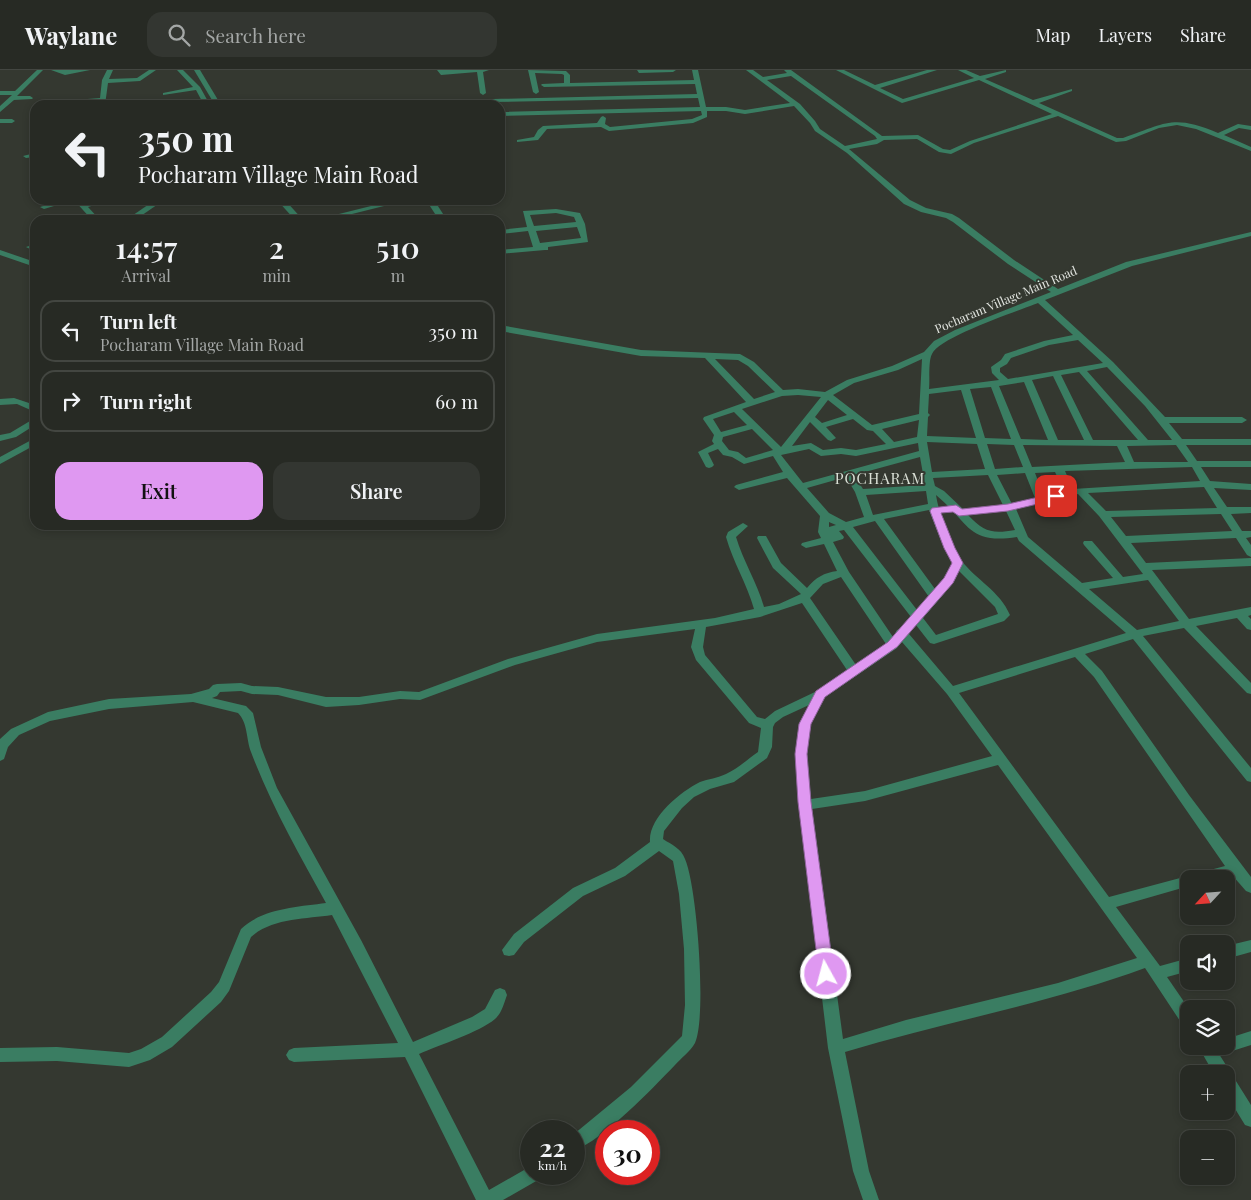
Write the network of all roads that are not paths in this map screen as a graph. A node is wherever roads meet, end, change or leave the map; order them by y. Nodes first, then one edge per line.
1 (40, 70) edge
2 (48, 70) edge
3 (54, 70) edge
4 (86, 70) edge
5 (110, 70) edge
6 (153, 70) edge
7 (180, 70) edge
8 (197, 70) edge
9 (441, 70) edge
10 (448, 70) edge
11 (480, 70) edge
12 (486, 70) edge
13 (673, 70) edge
14 (695, 70) edge
15 (749, 70) edge
16 (856, 70) edge
17 (934, 70) edge
18 (961, 70) edge
19 (531, 71) edge
20 (640, 71) edge
21 (1004, 71) edge
22 (789, 72) edge
23 (842, 72) edge
24 (87, 78) dead end
25 (33, 79) junction
26 (761, 79) junction
27 (980, 79) junction
28 (105, 81) junction
29 (696, 82) junction
30 (567, 84) junction
31 (600, 84) junction
32 (544, 85) dead end
33 (875, 87) junction
34 (198, 88) junction
35 (1070, 90) dead end
36 (536, 92) dead end
37 (0, 93) edge
38 (483, 93) dead end
39 (165, 94) dead end
40 (14, 96) junction
41 (701, 96) junction
42 (30, 98) dead end
43 (601, 98) junction
44 (102, 100) edge
45 (204, 100) edge
46 (215, 100) edge
47 (505, 101) edge
48 (1032, 103) junction
49 (795, 104) junction
50 (704, 109) junction
51 (0, 110) edge
52 (602, 110) junction
53 (505, 114) edge
54 (1058, 114) junction
55 (0, 121) edge
56 (12, 121) dead end
57 (601, 124) junction
58 (1251, 128) edge
59 (1216, 136) junction
60 (880, 138) junction
61 (518, 141) dead end
62 (844, 148) junction
63 (1251, 149) edge
64 (26, 156) dead end
65 (30, 156) edge
66 (51, 205) edge
67 (83, 205) edge
68 (153, 205) edge
69 (285, 205) edge
70 (386, 205) edge
71 (44, 207) dead end
72 (150, 207) joint
73 (92, 215) edge
74 (138, 215) edge
75 (294, 215) edge
76 (351, 215) edge
77 (581, 224) junction
78 (532, 229) junction
79 (505, 232) edge
80 (1251, 234) edge
81 (584, 244) dead end
82 (538, 247) junction
83 (505, 251) edge
84 (0, 252) edge
85 (30, 264) edge
86 (1058, 293) junction
87 (1040, 300) junction
88 (505, 329) edge
89 (1079, 337) junction
90 (927, 354) junction
91 (708, 357) junction
92 (1110, 364) junction
93 (1080, 368) junction
94 (1056, 373) junction
95 (1027, 379) junction
96 (1006, 382) junction
97 (994, 384) junction
98 (965, 388) junction
99 (926, 392) junction
100 (782, 393) junction
101 (827, 395) junction
102 (0, 402) edge
103 (752, 402) junction
104 (30, 406) edge
105 (734, 408) junction
106 (924, 414) junction
107 (853, 416) junction
108 (810, 417) junction
109 (1162, 420) junction
110 (1242, 420) dead end
111 (30, 424) edge
112 (754, 426) junction
113 (820, 426) junction
114 (876, 428) junction
115 (0, 438) edge
116 (831, 438) dead end
117 (922, 439) junction
118 (719, 440) junction
119 (981, 441) junction
120 (1017, 442) junction
121 (1145, 442) junction
122 (1179, 442) junction
123 (1251, 442) edge
124 (1054, 443) junction
125 (1090, 443) junction
126 (1121, 443) junction
127 (30, 444) edge
128 (892, 445) junction
129 (0, 447) edge
130 (780, 452) junction
131 (856, 453) junction
132 (923, 453) junction
133 (4, 458) edge
134 (1194, 464) junction
135 (1251, 464) edge
136 (709, 465) dead end
137 (1131, 465) junction
138 (868, 467) junction
139 (1058, 468) junction
140 (1028, 470) junction
141 (991, 472) junction
142 (848, 473) junction
143 (790, 474) junction
144 (929, 475) junction
145 (1206, 484) junction
146 (739, 487) dead end
147 (801, 487) junction
148 (1251, 487) edge
149 (931, 488) junction
150 (1075, 491) junction
151 (860, 492) junction
152 (1041, 500) junction
153 (934, 508) junction
154 (1008, 508) junction
155 (1222, 509) junction
156 (957, 510) junction
157 (1251, 510) edge
158 (1103, 514) junction
159 (825, 515) junction
160 (873, 518) junction
161 (743, 526) dead end
162 (847, 527) junction
163 (1019, 533) junction
164 (828, 534) junction
165 (1238, 534) junction
166 (1251, 534) edge
167 (762, 538) dead end
168 (1123, 540) junction
169 (1088, 543) dead end
170 (806, 545) dead end
171 (1251, 553) edge
172 (1251, 562) edge
173 (958, 563) junction
174 (1148, 571) junction
175 (844, 574) junction
176 (1121, 581) junction
177 (1081, 587) junction
178 (805, 596) junction
179 (934, 596) junction
180 (760, 613) junction
181 (1245, 613) edge
182 (916, 619) junction
183 (701, 624) junction
184 (1187, 624) junction
185 (1251, 626) edge
186 (902, 633) junction
187 (1134, 634) junction
188 (892, 644) junction
189 (1077, 652) junction
190 (854, 671) junction
191 (1251, 690) edge
192 (951, 691) junction
193 (820, 694) junction
194 (191, 698) junction
195 (769, 724) junction
196 (0, 756) edge
197 (1000, 758) junction
198 (1251, 776) edge
199 (805, 805) junction
200 (658, 844) junction
201 (1234, 868) junction
202 (1227, 870) edge
203 (1180, 883) edge
204 (1251, 887) edge
205 (1105, 904) junction
206 (336, 908) junction
207 (1251, 946) edge
208 (509, 950) dead end
209 (1235, 950) edge
210 (1147, 961) junction
211 (1180, 967) edge
212 (1157, 974) junction
213 (500, 996) dead end
214 (1180, 1008) edge
215 (1251, 1038) edge
216 (1235, 1043) edge
217 (836, 1048) junction
218 (410, 1050) junction
219 (294, 1055) dead end
220 (0, 1056) edge
221 (1235, 1094) edge
222 (1251, 1119) edge
223 (585, 1135) edge
224 (520, 1181) edge
225 (486, 1200) edge
226 (871, 1200) edge

1 - 25 street
2 - 25 street
3 - 4 street
4 - 24 street
5 - 28 street
6 - 28 street
7 - 34 street
8 - 46 street
9 - 10 street
9 - 11 street
11 - 12 street
11 - 38 street
13 - 20 street
14 - 29 street
15 - 26 street
16 - 23 street
17 - 33 street
18 - 27 street
19 - 30 street
19 - 36 street
21 - 27 street
22 - 26 street
22 - 60 street
23 - 33 street
25 - 40 street
26 - 49 street
27 - 33 street
27 - 48 street
28 - 44 street
29 - 31 street
29 - 41 street
30 - 31 street
30 - 32 street
31 - 43 street
34 - 39 street
34 - 45 street
35 - 48 street
37 - 40 street
40 - 42 street
40 - 51 street
41 - 43 street
41 - 50 street
43 - 47 street
43 - 52 street
48 - 54 street
49 - 50 street
49 - 62 street
50 - 52 street
50 - 57 street
52 - 53 street
52 - 57 street
54 - 59 street
54 - 60 street
55 - 56 street
57 - 61 street
58 - 59 street
59 - 63 street
60 - 62 street
62 - 86 street
64 - 65 street
66 - 71 street
67 - 73 street
68 - 72 street
69 - 75 street
70 - 76 street
72 - 74 street
77 - 78 street
77 - 78 street
77 - 82 street
78 - 79 street
78 - 82 street
80 - 86 street, Pocharam Village Main Road
81 - 82 street
82 - 83 street
84 - 85 street
86 - 87 street, Pocharam Village Main Road
87 - 89 street
87 - 90 street, Pocharam Village Main Road
88 - 91 street
89 - 92 street
89 - 96 street
90 - 99 street
90 - 101 street, Pocharam Village Main Road
91 - 100 street
91 - 103 street
92 - 93 street
92 - 109 street
93 - 94 street
93 - 121 street
94 - 95 street
94 - 125 street
95 - 96 street
95 - 124 street
96 - 97 street
97 - 98 street
97 - 120 street
98 - 99 street
98 - 119 street
99 - 106 street
100 - 101 street
100 - 103 street
101 - 107 street
101 - 108 street
102 - 104 street
103 - 105 street
105 - 112 street
105 - 118 street
106 - 114 street
106 - 117 street
107 - 113 street
107 - 114 street
108 - 113 street
108 - 130 street
109 - 110 street
109 - 122 street
111 - 115 street
112 - 118 street
112 - 130 street
113 - 116 street
114 - 128 street
117 - 119 street
117 - 128 street
117 - 132 street
118 - 130 street
118 - 136 street
119 - 120 street
119 - 141 street
120 - 124 street
120 - 140 street
121 - 122 street
121 - 126 street
122 - 123 street
122 - 134 street
124 - 125 street
125 - 126 street
126 - 137 street
127 - 133 street
128 - 131 street
129 - 133 street
130 - 131 street
130 - 143 street
131 - 138 street
132 - 138 street
132 - 144 street
134 - 135 street
134 - 137 street
134 - 145 street
137 - 139 street
138 - 142 street
139 - 140 street
139 - 150 street
140 - 141 street
140 - 152 street
141 - 144 street
141 - 154 street
142 - 147 street
142 - 151 street
143 - 146 street
143 - 147 street
144 - 149 street
145 - 148 street
145 - 150 street
145 - 155 street
147 - 159 street
149 - 151 street
149 - 153 street
149 - 156 street
150 - 152 street
150 - 158 street
151 - 160 street
152 - 154 street
153 - 156 street
153 - 160 street
153 - 173 street
154 - 156 street
154 - 163 street
155 - 157 street
155 - 158 street
155 - 165 street
156 - 163 street
158 - 168 street
159 - 162 street
159 - 164 street
160 - 162 street
160 - 179 street
161 - 180 street
162 - 164 street
162 - 182 street
163 - 177 street
164 - 170 street
164 - 175 street
165 - 166 street
165 - 168 street
165 - 171 street
167 - 178 street
168 - 174 street
169 - 176 street
172 - 174 street
173 - 179 street
173 - 182 street
174 - 176 street
174 - 184 street
175 - 178 street
175 - 188 street
176 - 177 street
177 - 187 street
178 - 180 street
178 - 190 street
179 - 182 street
180 - 183 street
181 - 184 street
181 - 185 street
182 - 186 street
183 - 194 street
183 - 195 street
184 - 187 street
184 - 191 street
186 - 188 street
186 - 192 street
187 - 189 street
187 - 198 street
188 - 190 street
189 - 192 street
189 - 201 street
190 - 193 street
192 - 197 street
193 - 195 street
193 - 199 street
194 - 196 street
194 - 206 street
195 - 200 street
197 - 199 street
197 - 205 street
199 - 217 street
200 - 208 street
200 - 223 street
201 - 202 street
201 - 204 street
203 - 205 street
205 - 210 street
206 - 218 street
206 - 220 street
207 - 209 street
210 - 212 street
210 - 217 street
211 - 212 street
212 - 214 street
213 - 218 street
215 - 216 street
217 - 226 street
218 - 219 street
218 - 225 street
221 - 222 street
224 - 225 street

